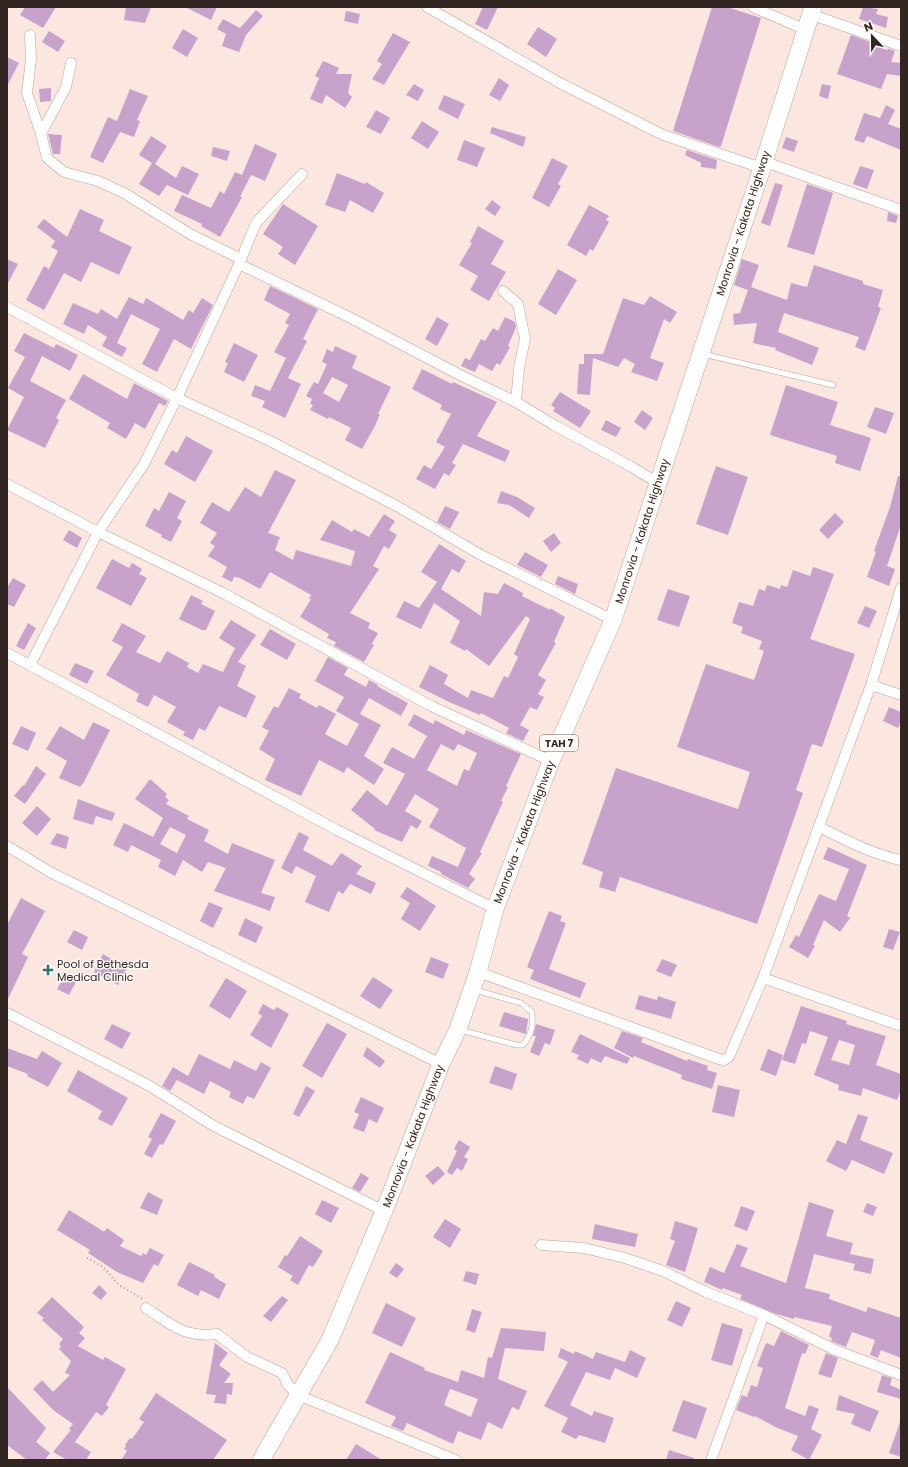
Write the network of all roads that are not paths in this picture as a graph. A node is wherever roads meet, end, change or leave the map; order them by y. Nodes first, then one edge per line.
1 (428, 7) edge
2 (753, 7) edge
3 (810, 17) edge
4 (30, 35) dead end
5 (901, 46) edge
6 (71, 63) dead end
7 (41, 134) junction
8 (762, 168) junction
9 (302, 174) dead end
10 (901, 210) edge
11 (240, 261) junction
12 (503, 291) dead end
13 (7, 307) edge
14 (700, 353) junction
15 (833, 385) dead end
16 (177, 398) junction
17 (516, 402) junction
18 (658, 483) junction
19 (7, 484) edge
20 (98, 532) junction
21 (901, 588) edge
22 (613, 620) junction
23 (7, 653) edge
24 (30, 665) junction
25 (871, 685) junction
26 (901, 695) edge
27 (551, 760) junction
28 (819, 827) junction
29 (7, 846) edge
30 (901, 860) edge
31 (495, 909) junction
32 (478, 972) junction
33 (763, 978) junction
34 (472, 989) junction
35 (7, 1012) edge
36 (901, 1026) edge
37 (458, 1029) junction
38 (441, 1064) junction
39 (384, 1211) junction
40 (541, 1245) dead end
41 (146, 1308) road end
42 (764, 1315) junction
43 (901, 1375) edge
44 (298, 1395) junction
45 (261, 1460) edge
46 (456, 1460) edge
47 (711, 1460) edge

1 - 8 street
2 - 3 street
3 - 5 street
3 - 8 highway, Monrovia - Kakata Highway / TAH 7
4 - 7 street
6 - 7 street
7 - 11 street
8 - 10 street
8 - 14 highway, Monrovia - Kakata Highway / TAH 7
9 - 11 street
11 - 16 street
11 - 17 street
12 - 17 street
13 - 16 street
14 - 15 lane
14 - 18 highway, Monrovia - Kakata Highway / TAH 7
16 - 20 street
16 - 22 street
17 - 18 street
18 - 22 highway, Monrovia - Kakata Highway / TAH 7
19 - 20 street
20 - 24 street
20 - 27 street
21 - 25 street
22 - 27 highway, Monrovia - Kakata Highway / TAH 7
23 - 24 street
24 - 31 street
25 - 26 street
25 - 28 street
27 - 31 highway, Monrovia - Kakata Highway / TAH 7
28 - 30 street
28 - 33 street
29 - 38 street
31 - 32 highway, Monrovia - Kakata Highway / TAH 7
32 - 33 street
32 - 34 highway, Monrovia - Kakata Highway / TAH 7
33 - 36 street
34 - 37 highway, Monrovia - Kakata Highway / TAH 7
34 - 37 lane
35 - 39 street
37 - 38 highway, Monrovia - Kakata Highway / TAH 7
38 - 39 highway, Monrovia - Kakata Highway / TAH 7
39 - 44 highway, Monrovia - Kakata Highway / TAH 7
40 - 42 street
41 - 44 street
42 - 43 street
42 - 47 street
44 - 45 highway, Monrovia - Kakata Highway / TAH 7
44 - 46 street

